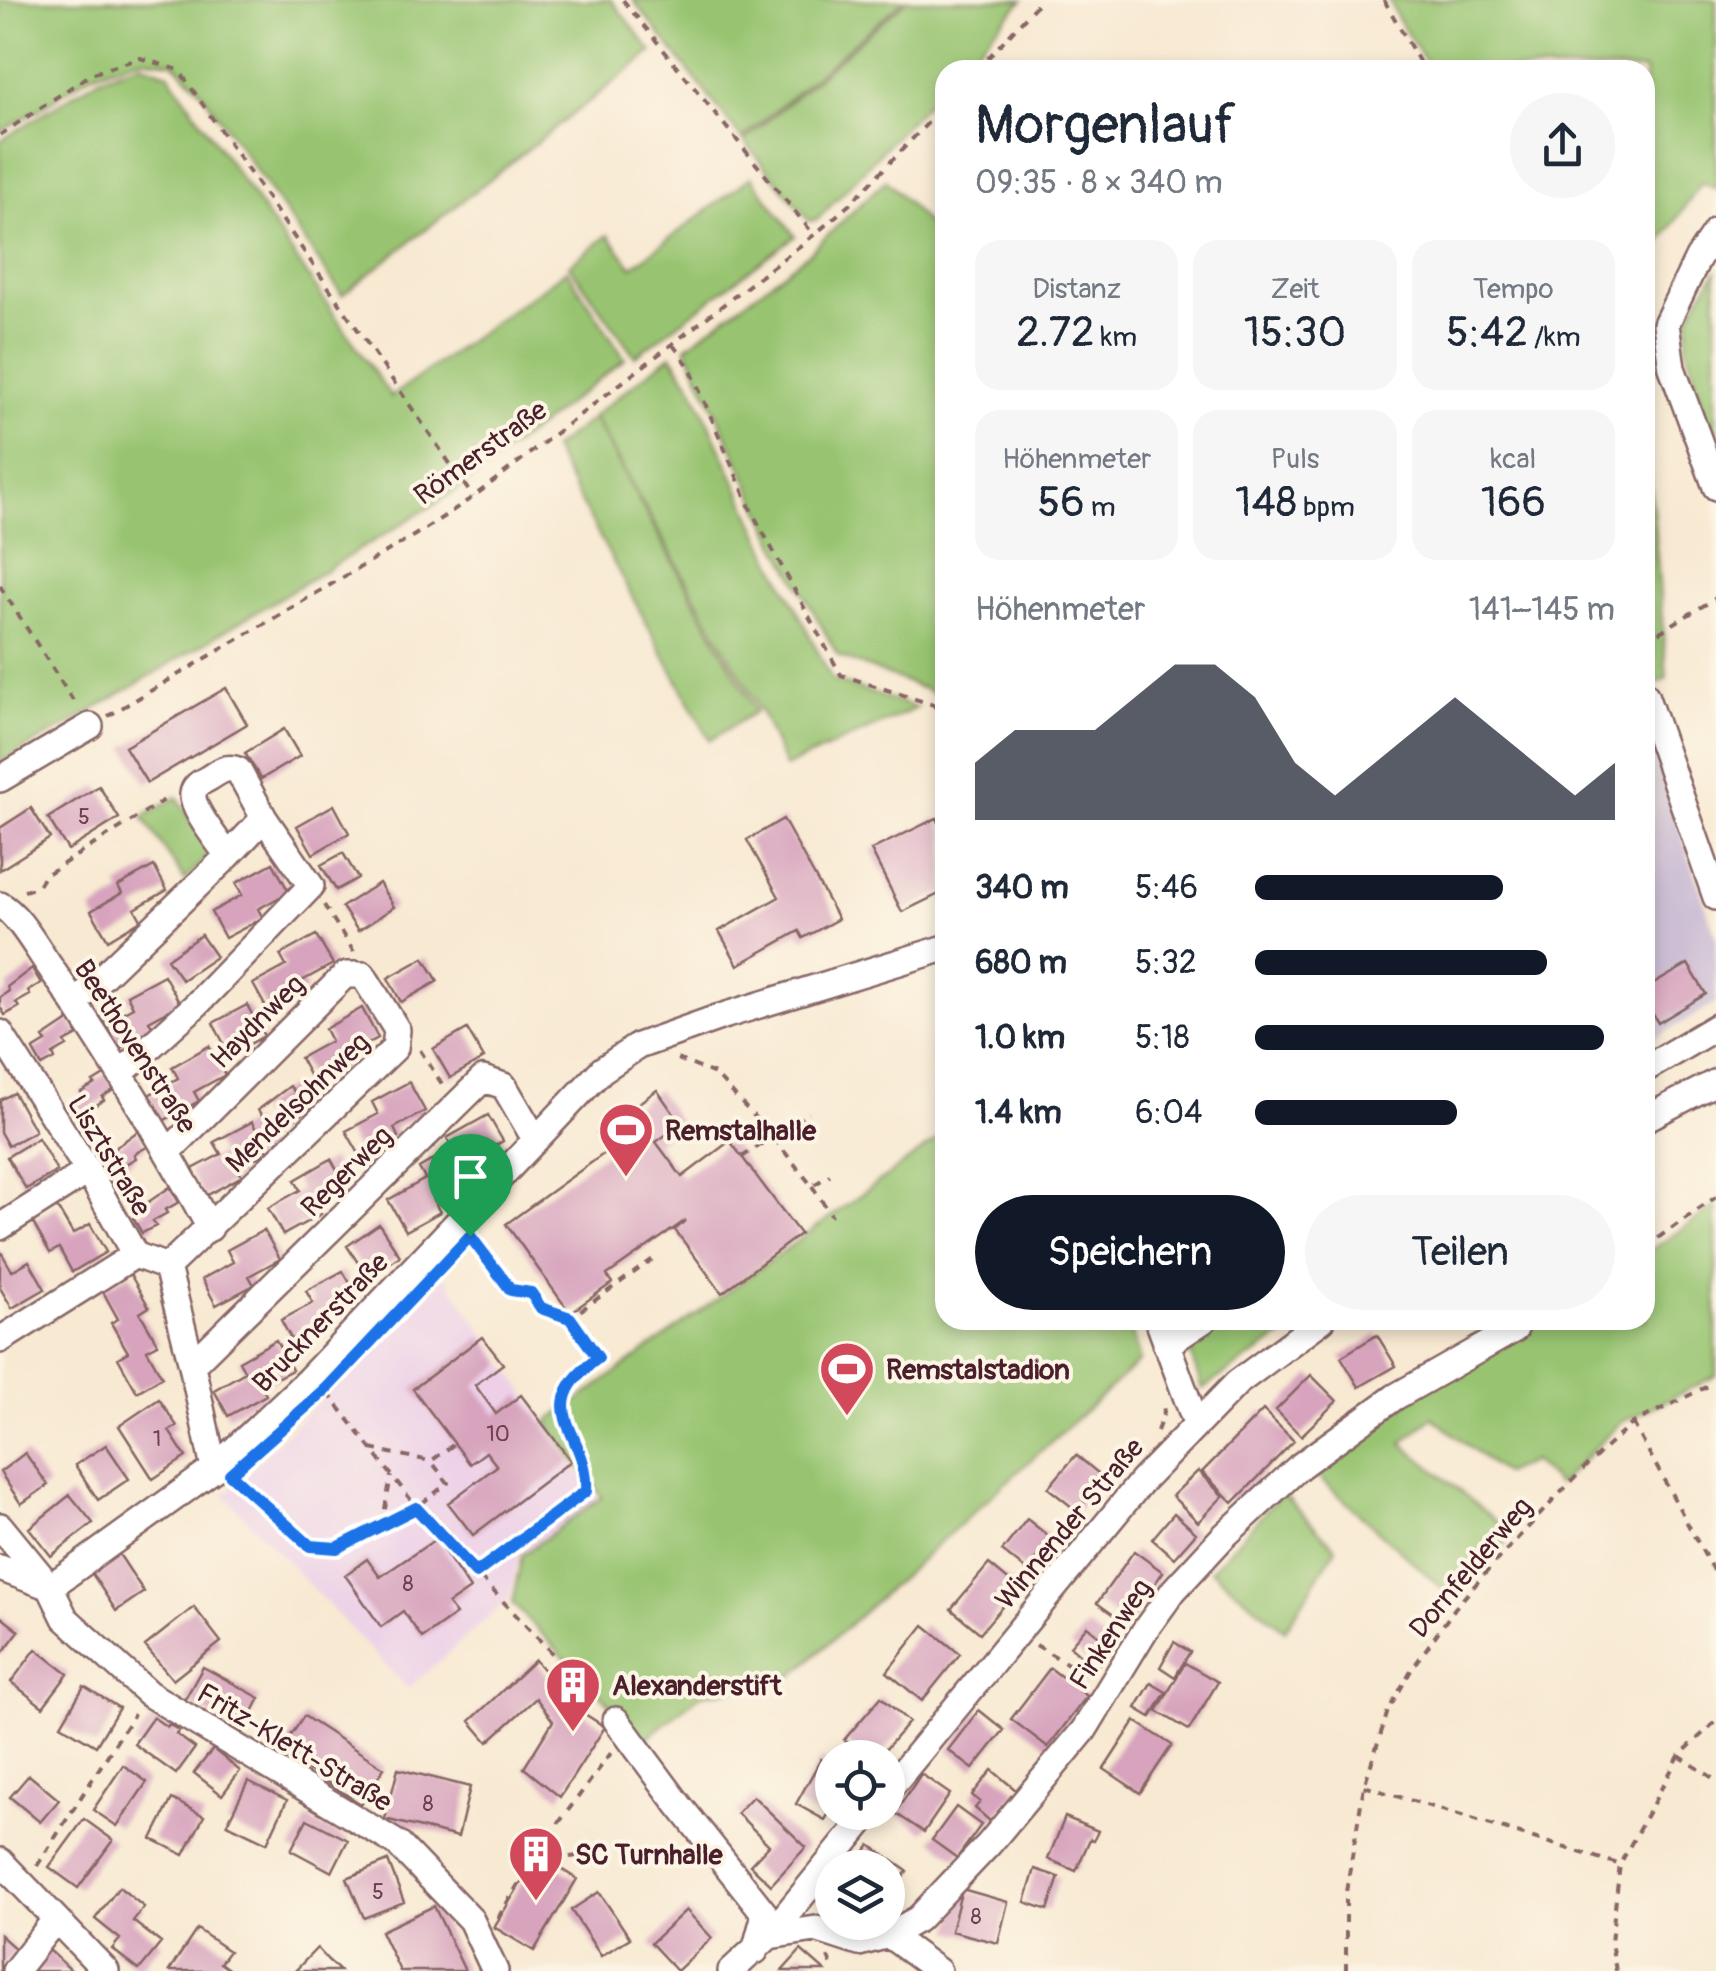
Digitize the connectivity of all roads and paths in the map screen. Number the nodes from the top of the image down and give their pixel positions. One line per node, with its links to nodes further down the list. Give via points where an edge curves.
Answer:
1 (623, 0): 9 (path)
2 (1041, 0): 4 (path)
3 (1384, 0): 5 (path)
4 (986, 60)
5 (1418, 60)
6 (935, 115): 9 (path, Römerstraße)
7 (0, 135): 12 (path, via 91,74 140,58 179,70)
8 (1716, 231): 11 (street, via 1666,324 1672,368)
9 (814, 235): 10 (path, Römerstraße)
10 (672, 345): 12 (path, Römerstraße); 16 (path, via 690,366 752,512 841,674)
11 (1716, 486)
12 (473, 497): 18 (path, Römerstraße)
13 (0, 586): 18 (path)
14 (1716, 598): 15 (path)
15 (1655, 635)
16 (935, 706)
17 (1655, 723): 25 (street)
18 (90, 726): 19 (street)
19 (0, 779)
20 (196, 786): 21 (street, via 224,769 238,770); 22 (street, via 196,808); 24 (path, via 44,876)
21 (264, 818): 22 (street); 23 (street)
22 (228, 856): 29 (street)
23 (311, 886): 28 (path, via 351,946); 35 (street, via 198,1004)
24 (37, 888)
25 (1716, 897)
26 (0, 904): 29 (street, Beethovenstraße)
27 (935, 951): 41 (street, Brucknerstraße, via 638,1046 602,1070)
28 (354, 975): 31 (street, Mendelsohnweg); 42 (street, Haydnweg)
29 (75, 1003): 35 (street, Beethovenstraße)
30 (1715, 1028): 34 (street)
31 (397, 1030): 37 (path, via 408,1032); 50 (street, Mendelsohnweg, via 395,1048)
32 (2, 1040): 44 (street, Lisztstraße)
33 (686, 1050): 40 (path, via 668,1056 714,1074)
34 (1655, 1064)
35 (120, 1073): 42 (street, Beethovenstraße)
36 (1716, 1082): 39 (street)
37 (456, 1105): 41 (street, Regerweg, via 482,1079 504,1086); 61 (street, Regerweg)
38 (809, 1113): 40 (path)
39 (1655, 1114)
40 (771, 1136): 43 (path); 46 (path)
41 (535, 1138): 71 (street, Brucknerstraße)
42 (168, 1152): 50 (street, Beethovenstraße)
43 (742, 1157)
44 (88, 1171): 49 (street); 53 (street, Lisztstraße)
45 (830, 1175): 46 (path)
46 (812, 1186): 48 (path)
47 (1716, 1197): 52 (path)
48 (832, 1216)
49 (0, 1227)
50 (210, 1228): 55 (street, Mendelsohnweg)
51 (470, 1236): 56 (path, via 511,1290 531,1293 541,1308)
52 (1655, 1240)
53 (134, 1255): 55 (street, Lisztstraße); 60 (street)
54 (656, 1256): 56 (path)
55 (167, 1267): 61 (street)
56 (570, 1318): 77 (path, via 598,1358 576,1375 564,1401 567,1429 587,1471 586,1491)
57 (1309, 1330): 65 (street, Winnender Straße)
58 (1512, 1330): 81 (street, Finkenweg, via 1395,1397 1300,1466 1174,1590)
59 (1162, 1332): 65 (street)
60 (0, 1340)
61 (192, 1365): 71 (street)
62 (1716, 1382): 66 (path, Dornfelderweg)
63 (326, 1389): 69 (path)
64 (1161, 1399): 67 (path, via 1164,1412)
65 (1196, 1422): 80 (street, Winnender Straße)
66 (1633, 1423): 78 (path); 88 (path, Dornfelderweg, via 1455,1608 1388,1711)
67 (1153, 1442)
68 (453, 1445): 70 (path)
69 (371, 1449): 70 (path); 72 (path)
70 (432, 1461): 73 (path, via 448,1483)
71 (222, 1472): 74 (path, via 310,1546 337,1548); 79 (street, Brucknerstraße)
72 (391, 1475): 73 (path); 74 (path)
73 (416, 1508): 74 (path); 77 (path)
74 (382, 1525)
75 (0, 1526): 79 (street, Fritz-Klett-Straße)
76 (0, 1568): 79 (street)
77 (476, 1573): 84 (path)
78 (1716, 1576)
79 (50, 1587): 98 (street, Fritz-Klett-Straße, via 65,1618 149,1694 398,1844 471,1920)
80 (1015, 1634): 81 (path); 86 (street, Winnender Straße)
81 (1109, 1688): 96 (street, Finkenweg, via 1084,1730 989,1844)
82 (1716, 1721): 85 (path)
83 (126, 1727): 94 (path)
84 (621, 1727): 90 (path); 100 (street, via 765,1914)
85 (1679, 1756): 87 (path); 93 (path)
86 (905, 1769)
87 (1716, 1780)
88 (1364, 1786): 93 (path); 106 (path, Dornfelderweg, via 1346,1892)
89 (855, 1830): 100 (street)
90 (540, 1848): 91 (path, via 563,1858); 98 (path)
91 (599, 1853)
92 (0, 1861): 95 (street)
93 (1620, 1864): 107 (path, via 1610,1942)
94 (29, 1878)
95 (55, 1920): 101 (street); 102 (street)
96 (905, 1926)
97 (815, 1928): 100 (street)
98 (481, 1940): 103 (street, Fritz-Klett-Straße)
99 (895, 1940): 105 (street)
100 (762, 1944): 104 (street)
101 (15, 1971)
102 (106, 1971)
103 (496, 1971)
104 (731, 1971)
105 (938, 1971)
106 (1346, 1971)
107 (1616, 1971)

